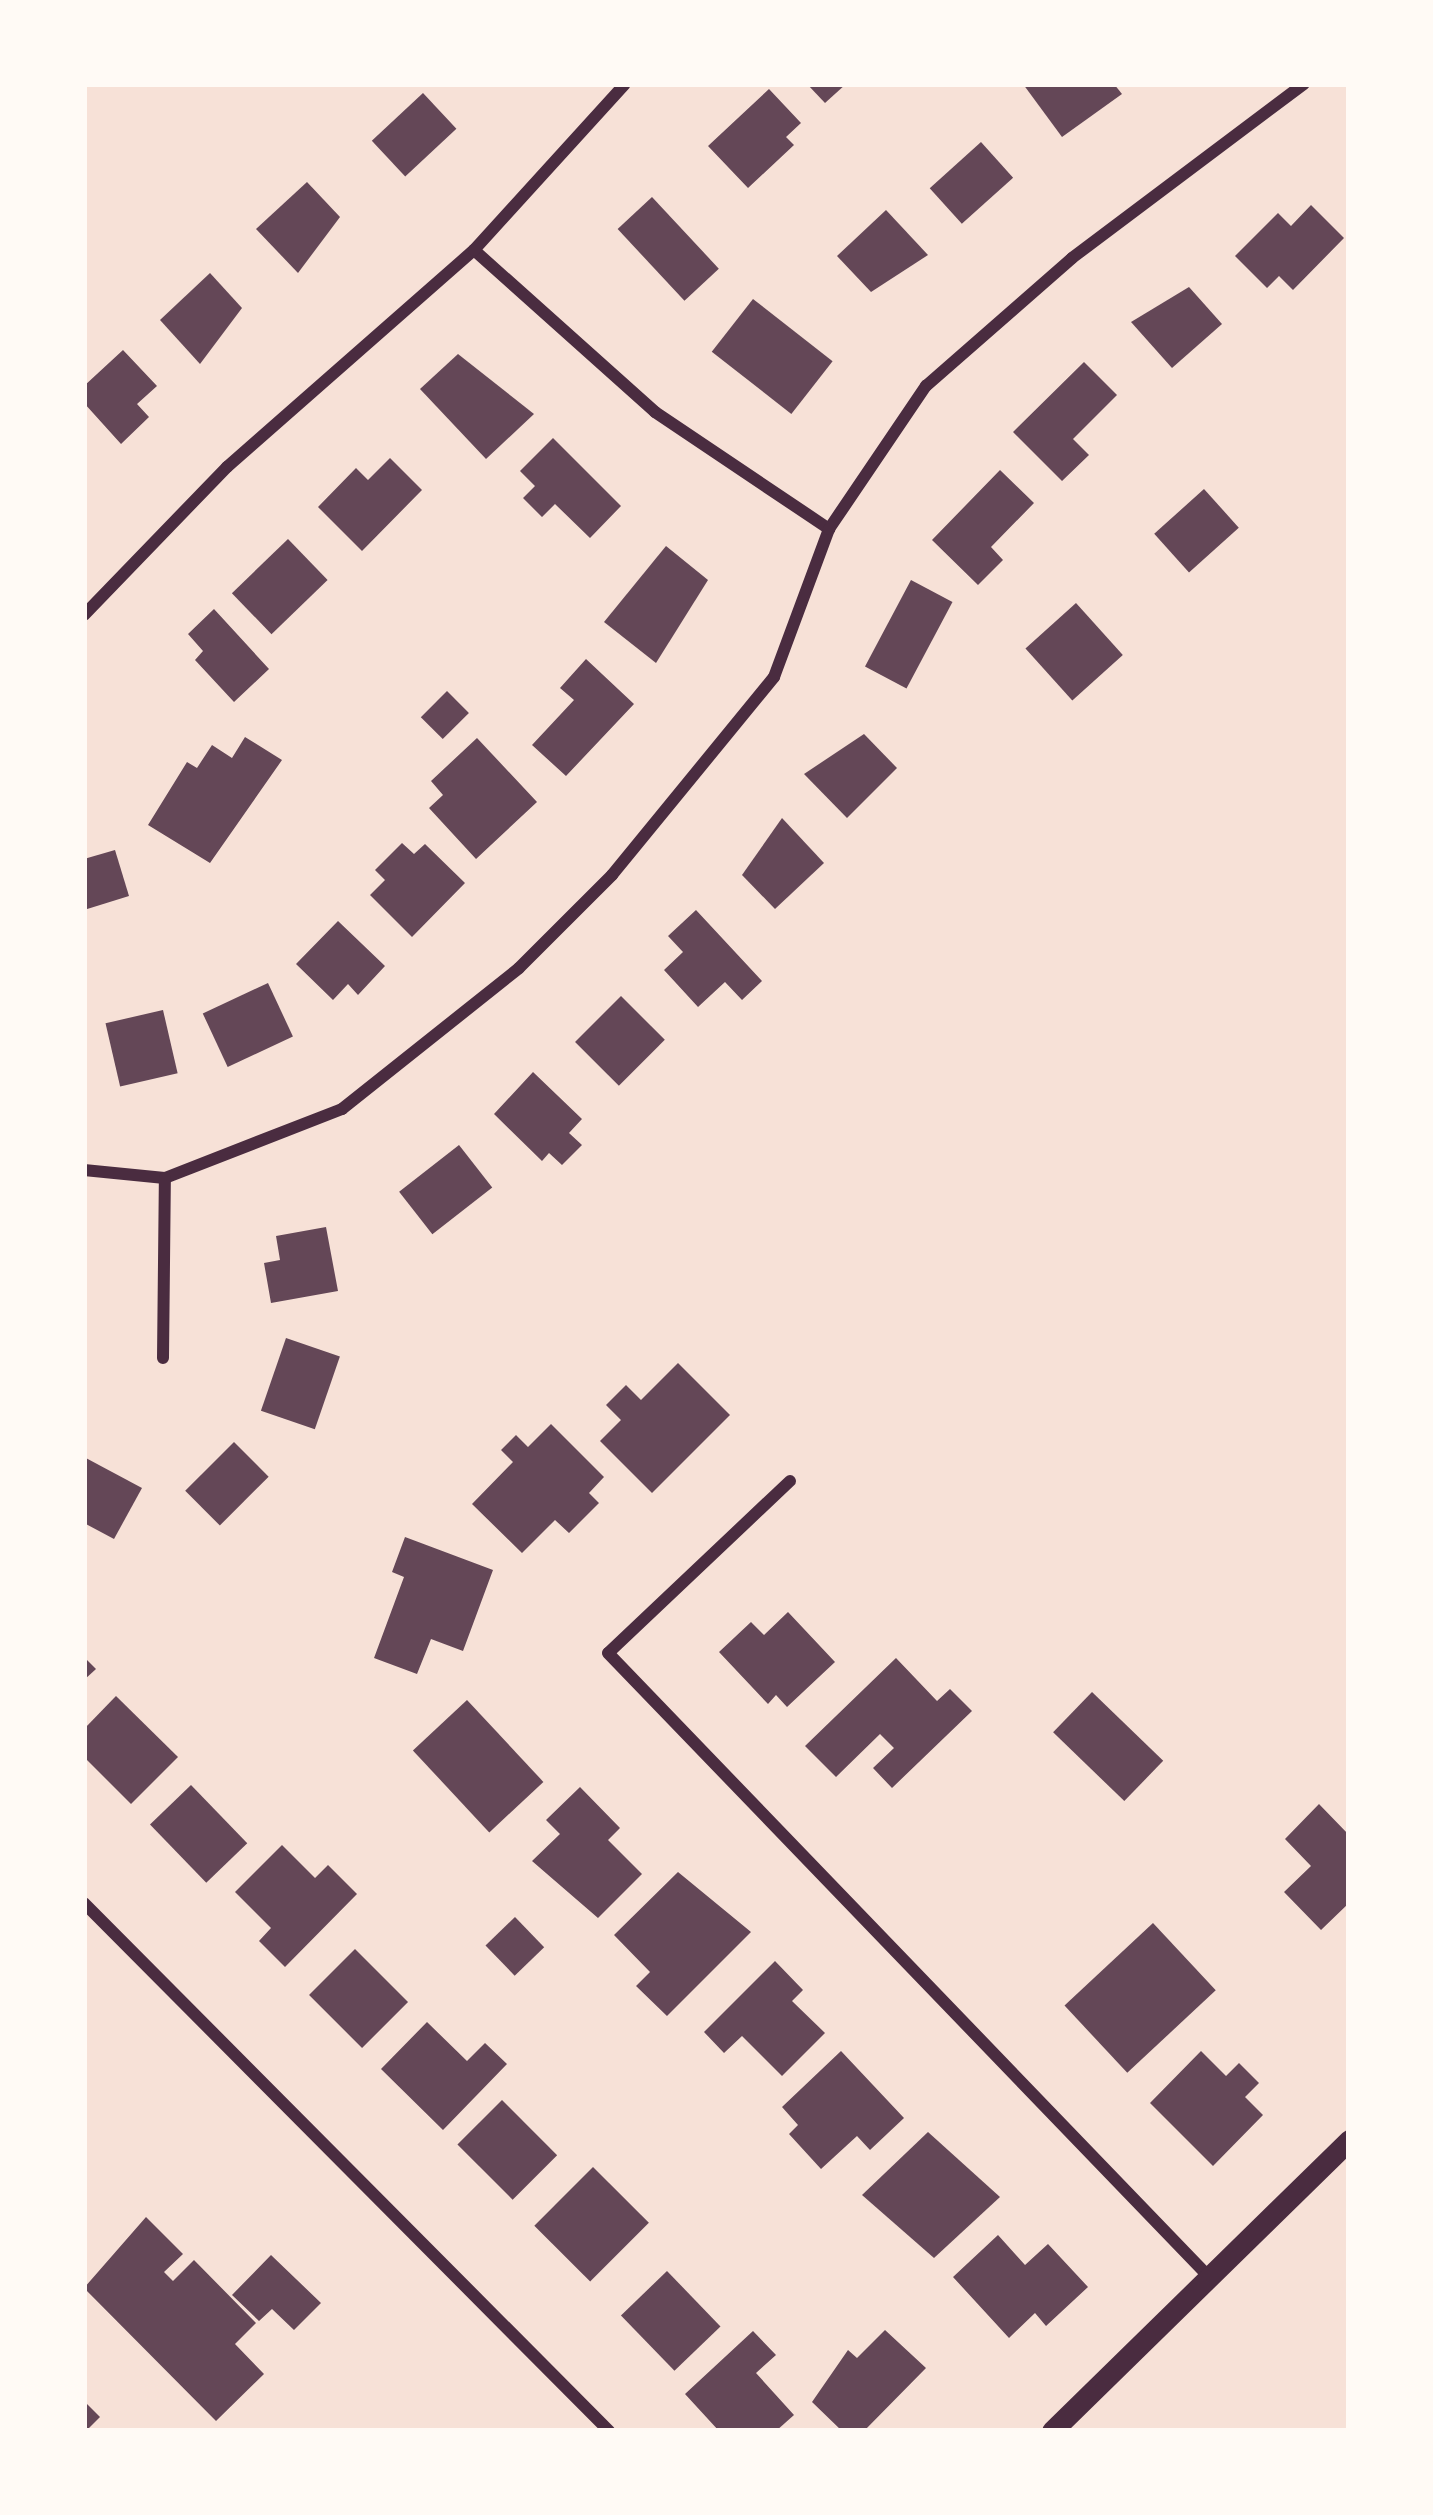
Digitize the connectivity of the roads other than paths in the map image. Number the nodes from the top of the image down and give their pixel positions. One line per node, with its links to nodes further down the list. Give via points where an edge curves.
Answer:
1 (625, 84): 3 (street)
2 (1304, 84): 4 (street, via 1072,258 926,386)
3 (474, 250): 4 (street, via 655,412); 5 (street, via 227,467)
4 (830, 529): 7 (street, via 774,677 612,875 519,968 342,1109)
5 (84, 614)
6 (84, 1170): 7 (street)
7 (165, 1178): 8 (street)
8 (163, 1358)
9 (790, 1480): 12 (street, via 608,1653)
10 (84, 1904): 13 (street)
11 (1349, 2140): 12 (street)
12 (1210, 2278): 14 (street)
13 (609, 2431)
14 (1052, 2431)

